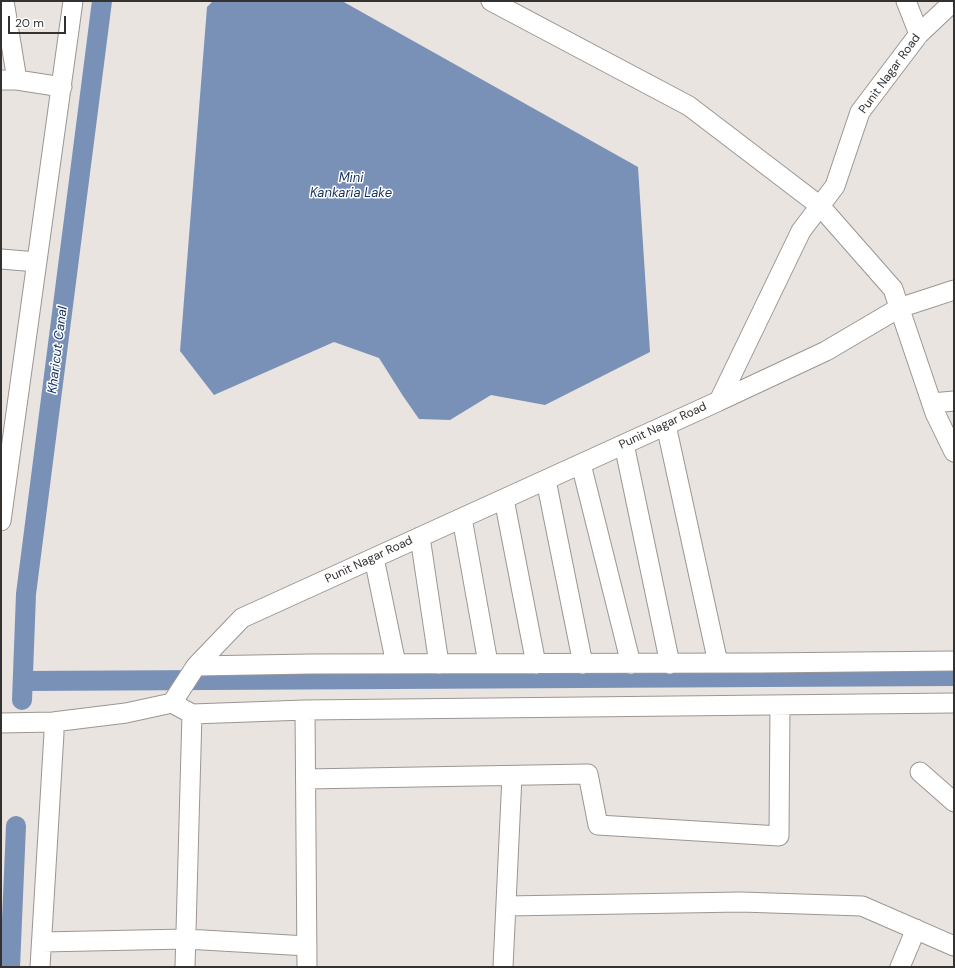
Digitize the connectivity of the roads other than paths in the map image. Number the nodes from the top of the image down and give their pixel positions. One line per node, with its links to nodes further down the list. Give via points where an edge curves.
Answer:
1 (4, 1): 7 (street)
2 (73, 1): 8 (street)
3 (491, 1): 9 (street, via 689,106)
4 (906, 1): 6 (street)
5 (954, 1): 6 (street, Punit Nagar Road)
6 (919, 34): 9 (street, Punit Nagar Road, via 860,112 835,186)
7 (9, 80): 8 (street)
8 (62, 87): 11 (street)
9 (820, 206): 13 (street, via 893,289); 14 (street, Punit Nagar Road, via 801,231)
10 (1, 259): 11 (street)
11 (37, 262): 24 (street)
12 (954, 290): 13 (street)
13 (899, 308): 14 (street, via 826,351); 16 (street)
14 (719, 401): 17 (street, Punit Nagar Road)
15 (954, 401): 16 (street)
16 (932, 403): 19 (street)
17 (666, 425): 18 (street, Punit Nagar Road); 35 (street)
18 (624, 444): 20 (street, Punit Nagar Road); 34 (street)
19 (954, 452)
20 (581, 464): 21 (street, Punit Nagar Road); 33 (street)
21 (546, 480): 22 (street, Punit Nagar Road); 32 (street)
22 (504, 499): 23 (street, Punit Nagar Road); 31 (street)
23 (462, 518): 25 (street, Punit Nagar Road); 30 (street)
24 (1, 522)
25 (420, 537): 26 (street, Punit Nagar Road); 29 (street)
26 (374, 558): 28 (street); 36 (street, Punit Nagar Road, via 242,618)
27 (954, 661): 35 (street)
28 (396, 664): 29 (street); 36 (street)
29 (439, 664): 30 (street)
30 (488, 664): 31 (street)
31 (536, 664): 32 (street)
32 (583, 664): 33 (street)
33 (632, 664): 34 (street)
34 (670, 664): 35 (street)
35 (718, 664)
36 (196, 667): 37 (street, Punit Nagar Road)
37 (172, 702): 41 (street); 42 (street, via 126,713)
38 (954, 703): 39 (street)
39 (780, 705): 40 (street); 45 (street, via 780,836 598,825 588,774)
40 (306, 710): 41 (street); 46 (street)
41 (192, 714): 50 (street)
42 (53, 722): 43 (street); 51 (street)
43 (1, 723)
44 (920, 772): 47 (street)
45 (512, 776): 46 (street); 48 (street)
46 (306, 779): 52 (street)
47 (954, 802)
48 (506, 906): 49 (street, via 741,902 862,906); 57 (street)
49 (916, 929): 53 (street); 58 (street)
50 (186, 939): 51 (street); 52 (street); 55 (street)
51 (42, 942): 54 (street)
52 (307, 946): 56 (street)
53 (954, 946)
54 (40, 967)
55 (185, 967)
56 (307, 967)
57 (504, 967)
58 (900, 967)

